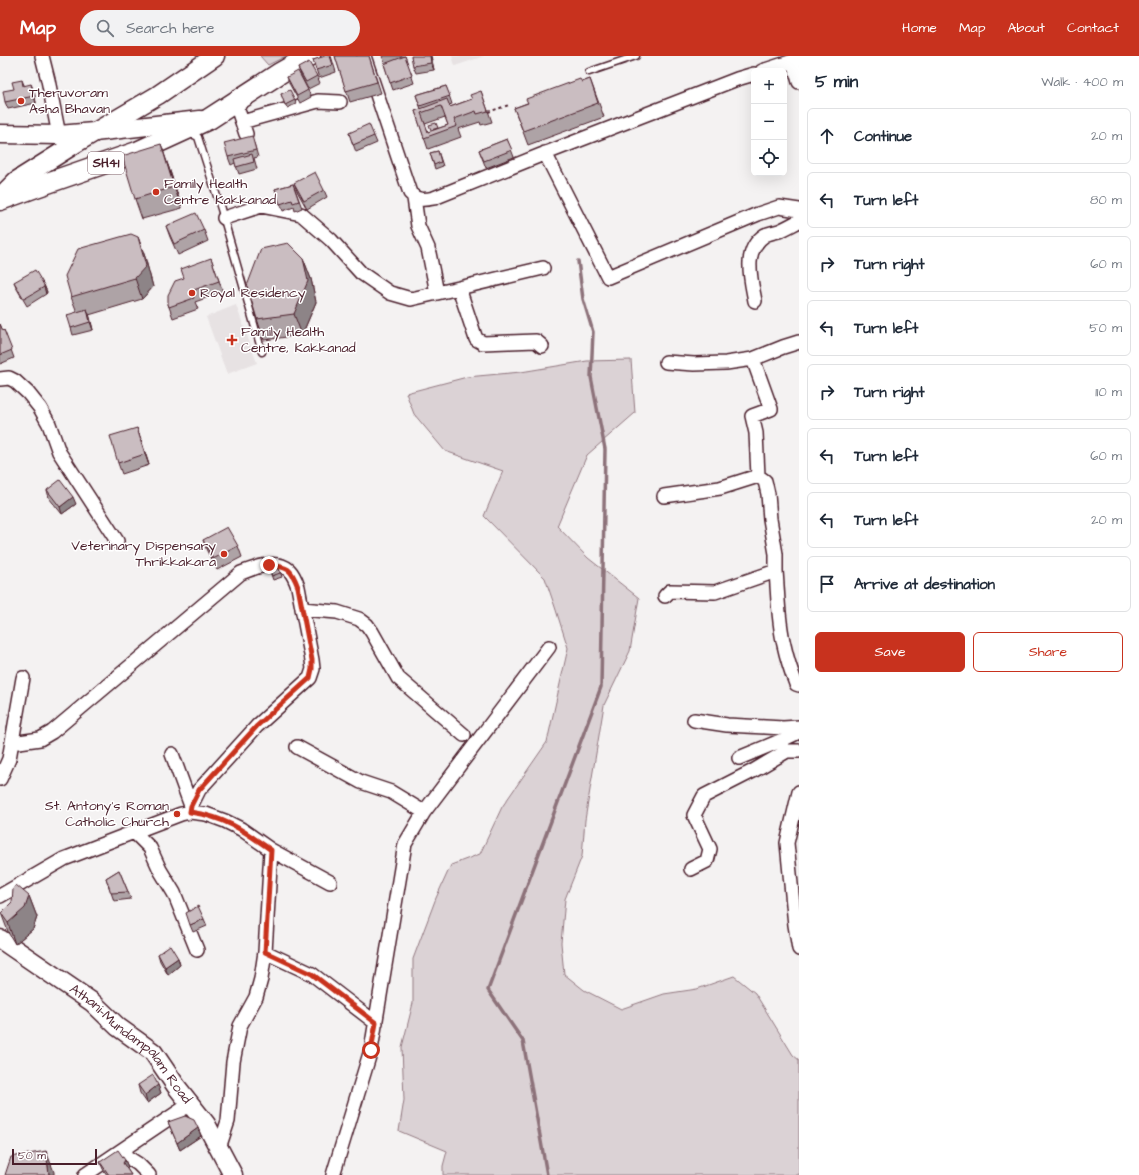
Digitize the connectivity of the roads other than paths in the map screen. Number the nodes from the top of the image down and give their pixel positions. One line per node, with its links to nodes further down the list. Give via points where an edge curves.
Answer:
1 (42, 56): 19 (street)
2 (215, 56): 16 (street, via 158,95)
3 (310, 56): 11 (main road, SH41)
4 (364, 56): 22 (street, via 405,182)
5 (636, 56): 8 (lane)
6 (796, 60): 7 (street); 10 (street)
7 (771, 68)
8 (589, 72)
9 (751, 75): 20 (street)
10 (799, 82)
11 (235, 102): 13 (main road, SH41); 14 (street)
12 (340, 102): 14 (street, via 318,101)
13 (209, 119): 15 (main road, SH41); 16 (street)
14 (242, 122): 18 (street)
15 (185, 130): 23 (main road, SH41, via 137,152); 25 (lane, via 198,137)
16 (94, 132): 19 (street); 21 (street, via 16,181)
17 (0, 134): 19 (street)
18 (246, 134)
19 (59, 135)
20 (545, 153): 22 (street, via 434,198); 24 (street, via 608,277 758,214 780,207)
21 (0, 197)
22 (414, 198): 29 (street, via 418,226 428,248)
23 (0, 200)
24 (799, 210)
25 (224, 218): 29 (street, via 261,206 301,214 332,240 362,273 390,293 411,299); 33 (lane)
26 (799, 221): 30 (street, via 766,234 755,243 750,255)
27 (543, 268): 28 (street)
28 (459, 288): 29 (street); 32 (street, via 476,339 482,344 536,341)
29 (437, 293)
30 (755, 301)
31 (799, 342): 34 (street)
32 (542, 346)
33 (262, 352)
34 (753, 359): 35 (street, via 726,363); 37 (street, via 771,410 752,416 756,433)
35 (666, 362)
36 (0, 379): 39 (street, via 9,378 15,381 40,408 59,452)
37 (758, 476): 38 (street, via 720,488); 40 (street, via 765,481 768,494)
38 (664, 496)
39 (117, 540)
40 (776, 571): 41 (street, via 715,592 670,591); 45 (street, via 783,644 796,684)
41 (665, 596)
42 (302, 609): 49 (street, via 337,612 367,625 398,678); 50 (street, via 294,577 282,566 269,565 241,573 52,732 40,739); 57 (street, via 312,660 310,678 257,726 221,765 199,790)
43 (549, 647): 58 (street)
44 (23, 678): 50 (street)
45 (799, 685)
46 (694, 720): 47 (street, via 727,725)
47 (799, 727)
48 (799, 732): 54 (street)
49 (464, 735)
50 (12, 743): 55 (street, via 9,759)
51 (297, 747): 58 (street, via 361,782 391,792)
52 (799, 750): 62 (street, via 787,751 704,796 694,815 710,849 708,862)
53 (172, 754): 57 (street)
54 (739, 758)
55 (0, 779)
56 (799, 792): 59 (street)
57 (190, 809): 60 (street); 61 (street, via 241,829)
58 (424, 812): 69 (street, via 405,844)
59 (796, 819): 66 (street, via 787,843)
60 (134, 832): 64 (street, via 64,859); 67 (street, via 150,848 174,893)
61 (271, 850): 63 (street); 68 (street)
62 (691, 869)
63 (330, 882)
64 (0, 896)
65 (0, 939): 70 (street, Athani-Mundampalam Road, via 92,1002 118,1027 153,1052)
66 (799, 949)
67 (197, 950)
68 (265, 952): 69 (street, via 312,974); 71 (street, via 256,997 240,1026 233,1062 228,1121)
69 (376, 1023): 76 (street, via 371,1050)
70 (190, 1104): 71 (street, Athani-Mundampalam Road, via 206,1124); 72 (street)
71 (219, 1148): 75 (street, Athani-Mundampalam Road)
72 (120, 1152): 73 (street); 74 (street)
73 (85, 1175)
74 (149, 1175)
75 (233, 1175)
76 (333, 1175)

